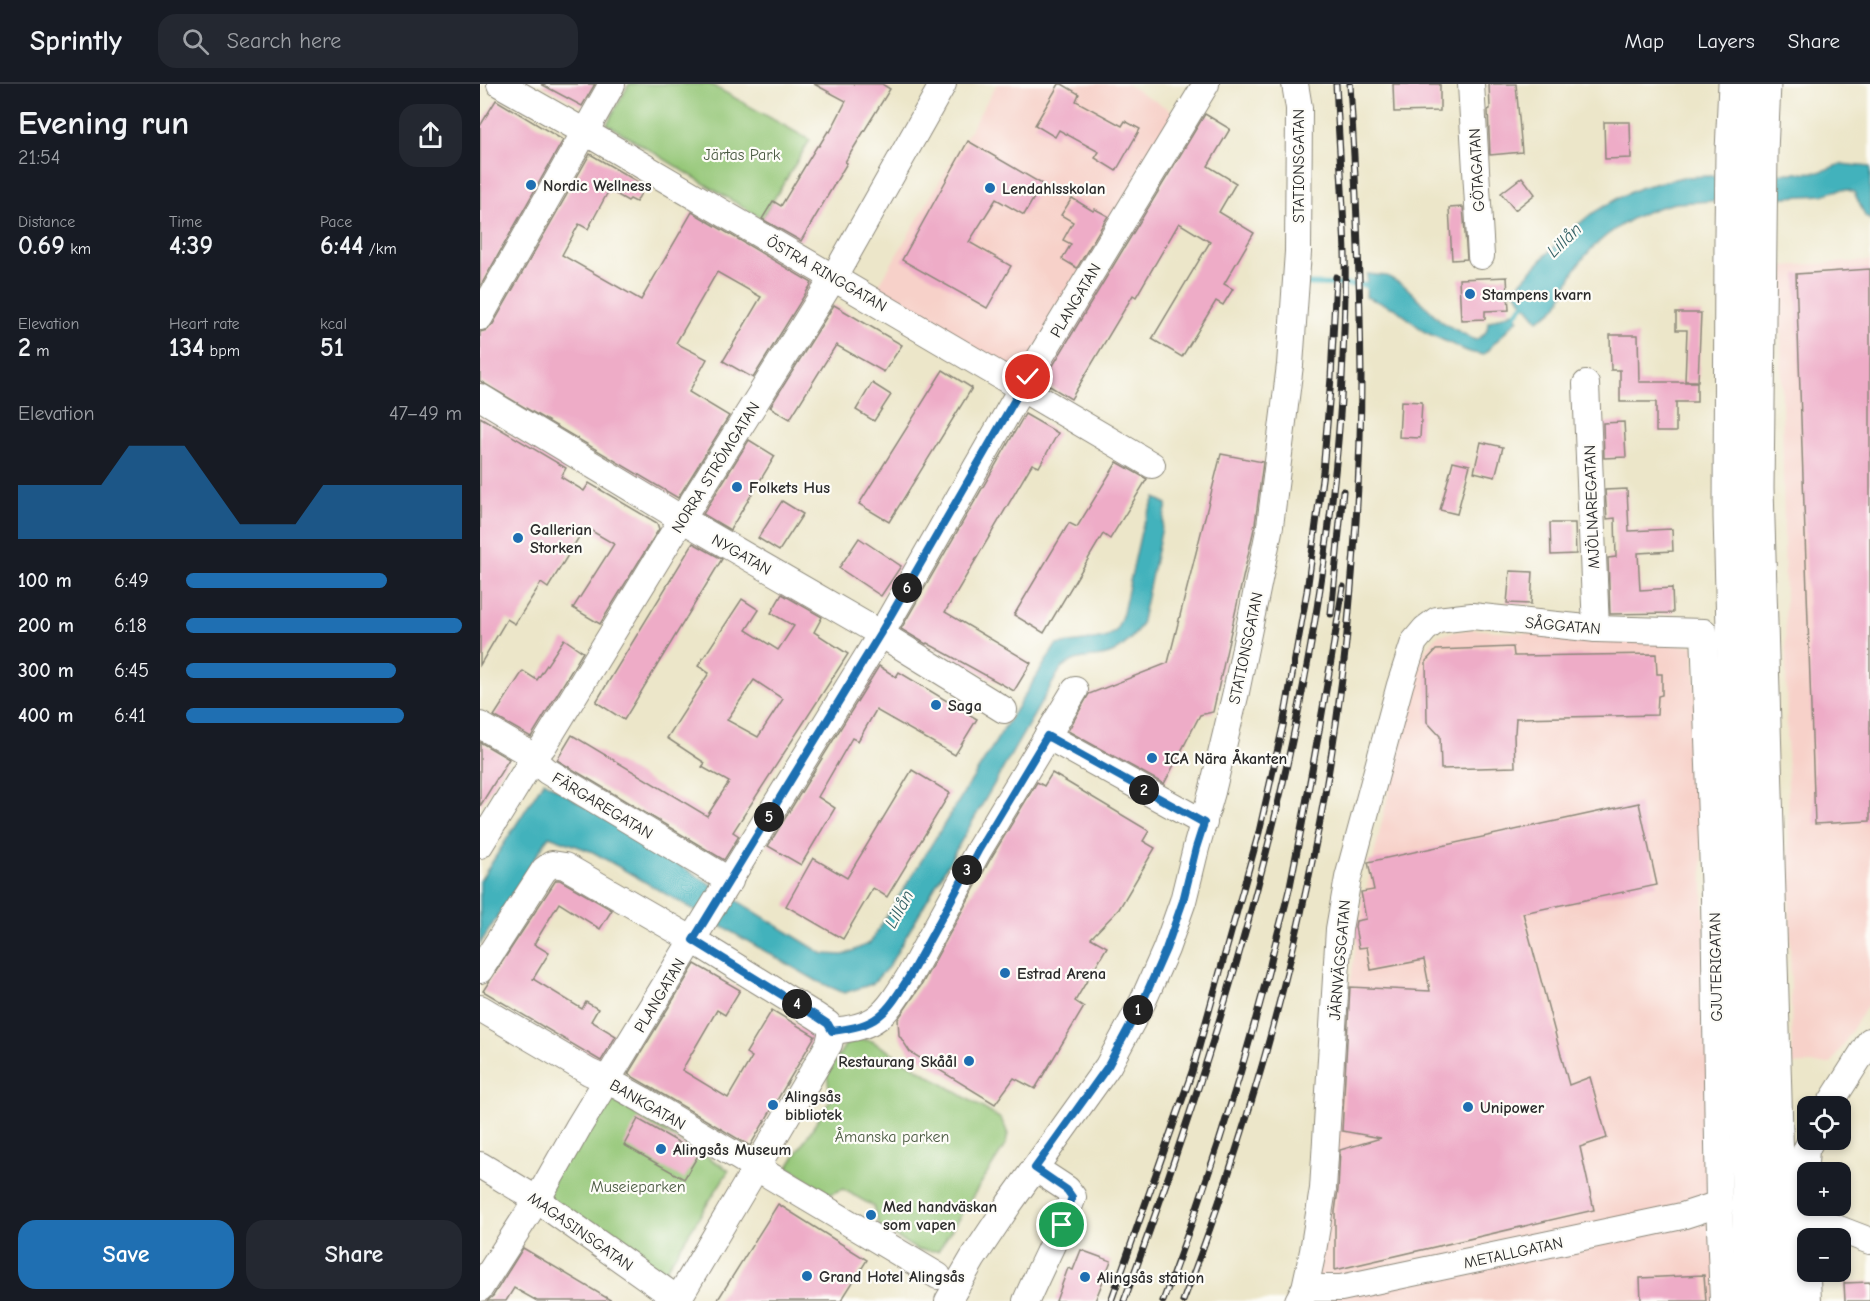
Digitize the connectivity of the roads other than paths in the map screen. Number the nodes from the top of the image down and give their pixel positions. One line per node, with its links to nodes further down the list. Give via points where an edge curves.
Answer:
1 (500, 84): 9 (street, ÖSTRA RINGGATAN)
2 (612, 84): 9 (street)
3 (1206, 84): 16 (street, PLANGATAN)
4 (1295, 84): 29 (street, STATIONSGATAN, via 1299,108 1298,252 1283,423 1270,526)
5 (1471, 84): 12 (street, GÖTAGATAN)
6 (1735, 84): 10 (highway)
7 (1764, 84): 10 (highway)
8 (935, 87): 13 (street, NORRA STRÖMGATAN)
9 (584, 132): 13 (street, ÖSTRA RINGGATAN); 14 (street)
10 (1746, 152): 11 (highway)
11 (1745, 234): 53 (highway, via 1730,516); 54 (highway, via 1757,488)
12 (1481, 256)
13 (834, 278): 16 (street, ÖSTRA RINGGATAN); 19 (street, NORRA STRÖMGATAN)
14 (480, 317)
15 (1586, 384): 21 (street, MJÖLNAREGATAN)
16 (1023, 388): 18 (street, ÖSTRA RINGGATAN); 23 (street, PLANGATAN)
17 (480, 397): 19 (street, NYGATAN)
18 (1152, 465)
19 (682, 519): 23 (street, NYGATAN); 28 (street, NORRA STRÖMGATAN)
20 (1425, 629): 21 (street, SÅGGATAN, via 1437,620 1472,616); 48 (street, JÄRNVÄGSGATAN, via 1414,642 1400,685 1348,878 1339,928 1323,1189)
21 (1596, 629): 22 (street, SÅGGATAN)
22 (1704, 632): 43 (street, GJUTERIGATAN, via 1714,897)
23 (880, 634): 25 (street, NYGATAN); 31 (street, PLANGATAN)
24 (1075, 690): 27 (street)
25 (1004, 710)
26 (480, 725): 28 (street, FÄRGAREGATAN)
27 (1047, 736): 29 (street); 35 (street, via 897,997 878,1019 856,1028)
28 (533, 759): 30 (street, NORRA STRÖMGATAN); 31 (street, FÄRGAREGATAN)
29 (1204, 823): 41 (street, STATIONSGATAN, via 1183,901 1143,1001 1108,1066)
30 (480, 845)
31 (727, 885): 32 (street, PLANGATAN)
32 (699, 930): 33 (street, via 565,866 552,864 544,870); 35 (street, via 828,1024); 37 (street, PLANGATAN)
33 (480, 970)
34 (480, 1008): 37 (street, BANKGATAN)
35 (832, 1031): 40 (street, via 829,1044)
36 (1870, 1041): 38 (street)
37 (608, 1080): 40 (street, BANKGATAN); 42 (street, PLANGATAN)
38 (1835, 1096)
39 (480, 1166): 42 (street, MAGASINSGATAN)
40 (756, 1167): 46 (street, BANKGATAN); 49 (street)
41 (1035, 1168): 50 (street, STATIONSGATAN); 51 (street, via 1072,1197)
42 (536, 1199): 47 (street, PLANGATAN); 49 (street, MAGASINSGATAN)
43 (1719, 1204): 48 (street, METALLGATAN, via 1682,1216); 52 (street, GJUTERIGATAN)
44 (1805, 1216): 45 (street); 55 (street)
45 (1870, 1242)
46 (938, 1276)
47 (480, 1288)
48 (1301, 1295)
49 (678, 1300)
50 (948, 1301)
51 (1026, 1301)
52 (1723, 1301)
53 (1751, 1301)
54 (1781, 1301)
55 (1808, 1301)

